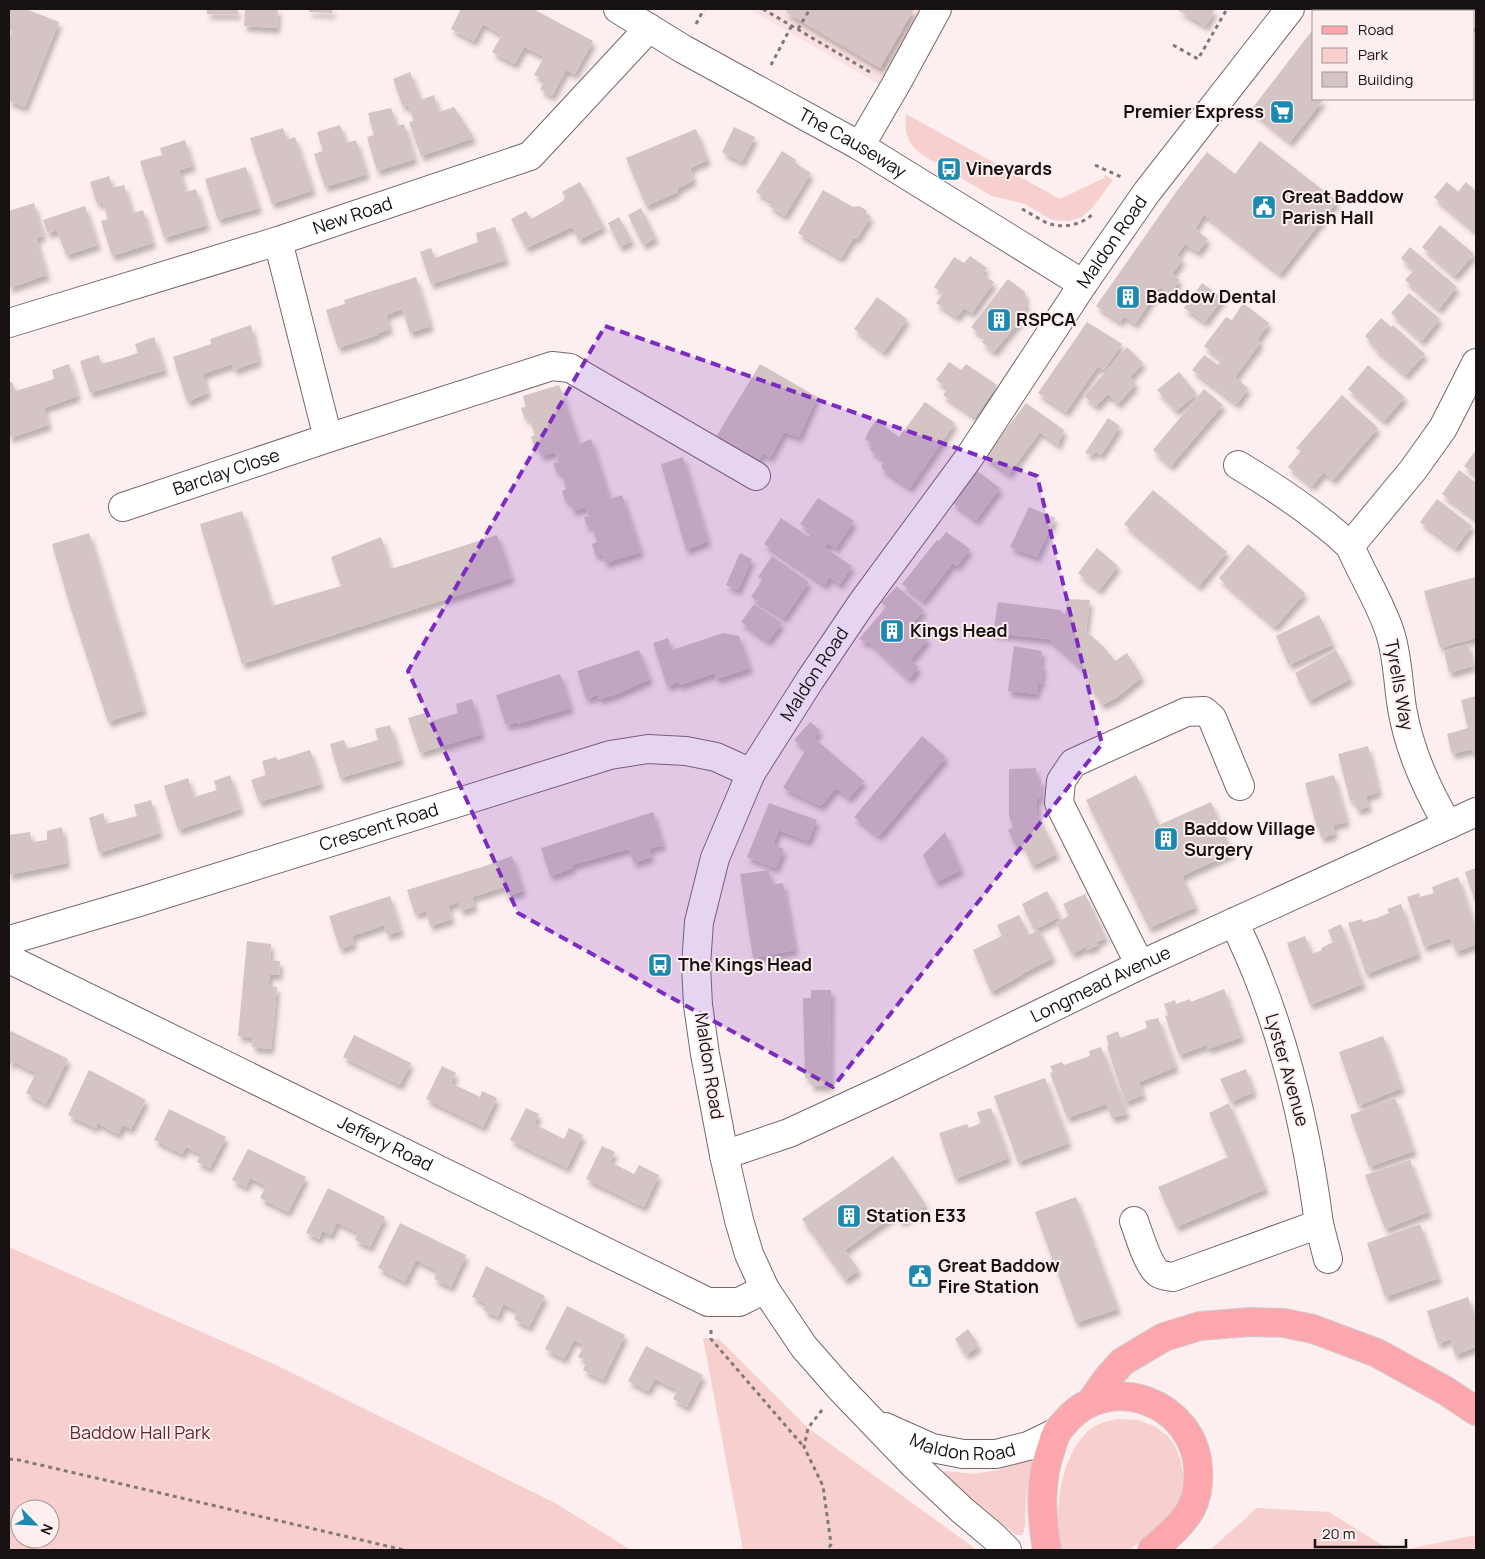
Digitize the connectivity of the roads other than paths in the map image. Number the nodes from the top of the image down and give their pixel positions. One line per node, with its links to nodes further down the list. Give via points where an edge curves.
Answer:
1 (618, 9): 4 (street, The Causeway)
2 (937, 9): 5 (street)
3 (1290, 9): 7 (street, Maldon Road, via 1147,192)
4 (649, 28): 5 (street, The Causeway); 6 (street, New Road, via 530,156)
5 (860, 146): 7 (street, The Causeway)
6 (278, 241): 8 (street, New Road); 10 (street)
7 (1083, 284): 15 (street, Maldon Road, via 968,458 815,672)
8 (9, 323)
9 (1476, 363): 14 (street, via 1443,428)
10 (328, 438): 12 (street, Barclay Close, via 552,366 570,368); 13 (street, Barclay Close)
11 (1238, 465): 14 (street, Tyrells Way, via 1326,524)
12 (756, 476)
13 (123, 507)
14 (1350, 546): 18 (street, Tyrells Way, via 1391,637 1411,746)
15 (751, 773): 20 (street, Crescent Road, via 716,757 686,751 648,749 610,755 10,940); 23 (street, Maldon Road, via 715,858 699,922 698,1005)
16 (1240, 786): 22 (street, via 1212,718 1204,711 1186,712 1073,763 1060,781 1059,803)
17 (1476, 812): 18 (street, Longmead Avenue)
18 (1448, 825): 19 (street, Longmead Avenue)
19 (1234, 922): 22 (street, Longmead Avenue); 25 (street, Lyster Avenue, via 1257,974 1285,1057 1313,1174)
20 (9, 943)
21 (9, 959): 27 (street, Jeffery Road, via 708,1302 738,1302)
22 (1140, 965): 23 (street, Longmead Avenue, via 778,1138)
23 (724, 1155): 27 (street, Maldon Road, via 749,1254)
24 (1134, 1221): 25 (street, via 1156,1272 1173,1277)
25 (1319, 1224): 26 (street, Lyster Avenue)
26 (1328, 1259)
27 (765, 1289): 30 (street, Maldon Road, via 804,1347)
28 (1090, 1403): 29 (main road, via 1122,1362 1164,1337 1200,1326 1250,1322 1284,1323 1314,1329 1377,1353); 31 (main road, Maldon Road, via 1074,1413); 34 (main road, Maldon Road, via 1110,1397 1137,1397 1165,1409 1185,1428 1197,1454 1199,1483 1191,1509)
29 (1476, 1411)
30 (870, 1420): 31 (street, Maldon Road, via 932,1448 963,1454 996,1454 1028,1446); 32 (street, Maldon Road)
31 (1057, 1432): 33 (main road, Maldon Road, via 1043,1476 1041,1507)
32 (1007, 1550)
33 (1047, 1550)
34 (1152, 1550)

